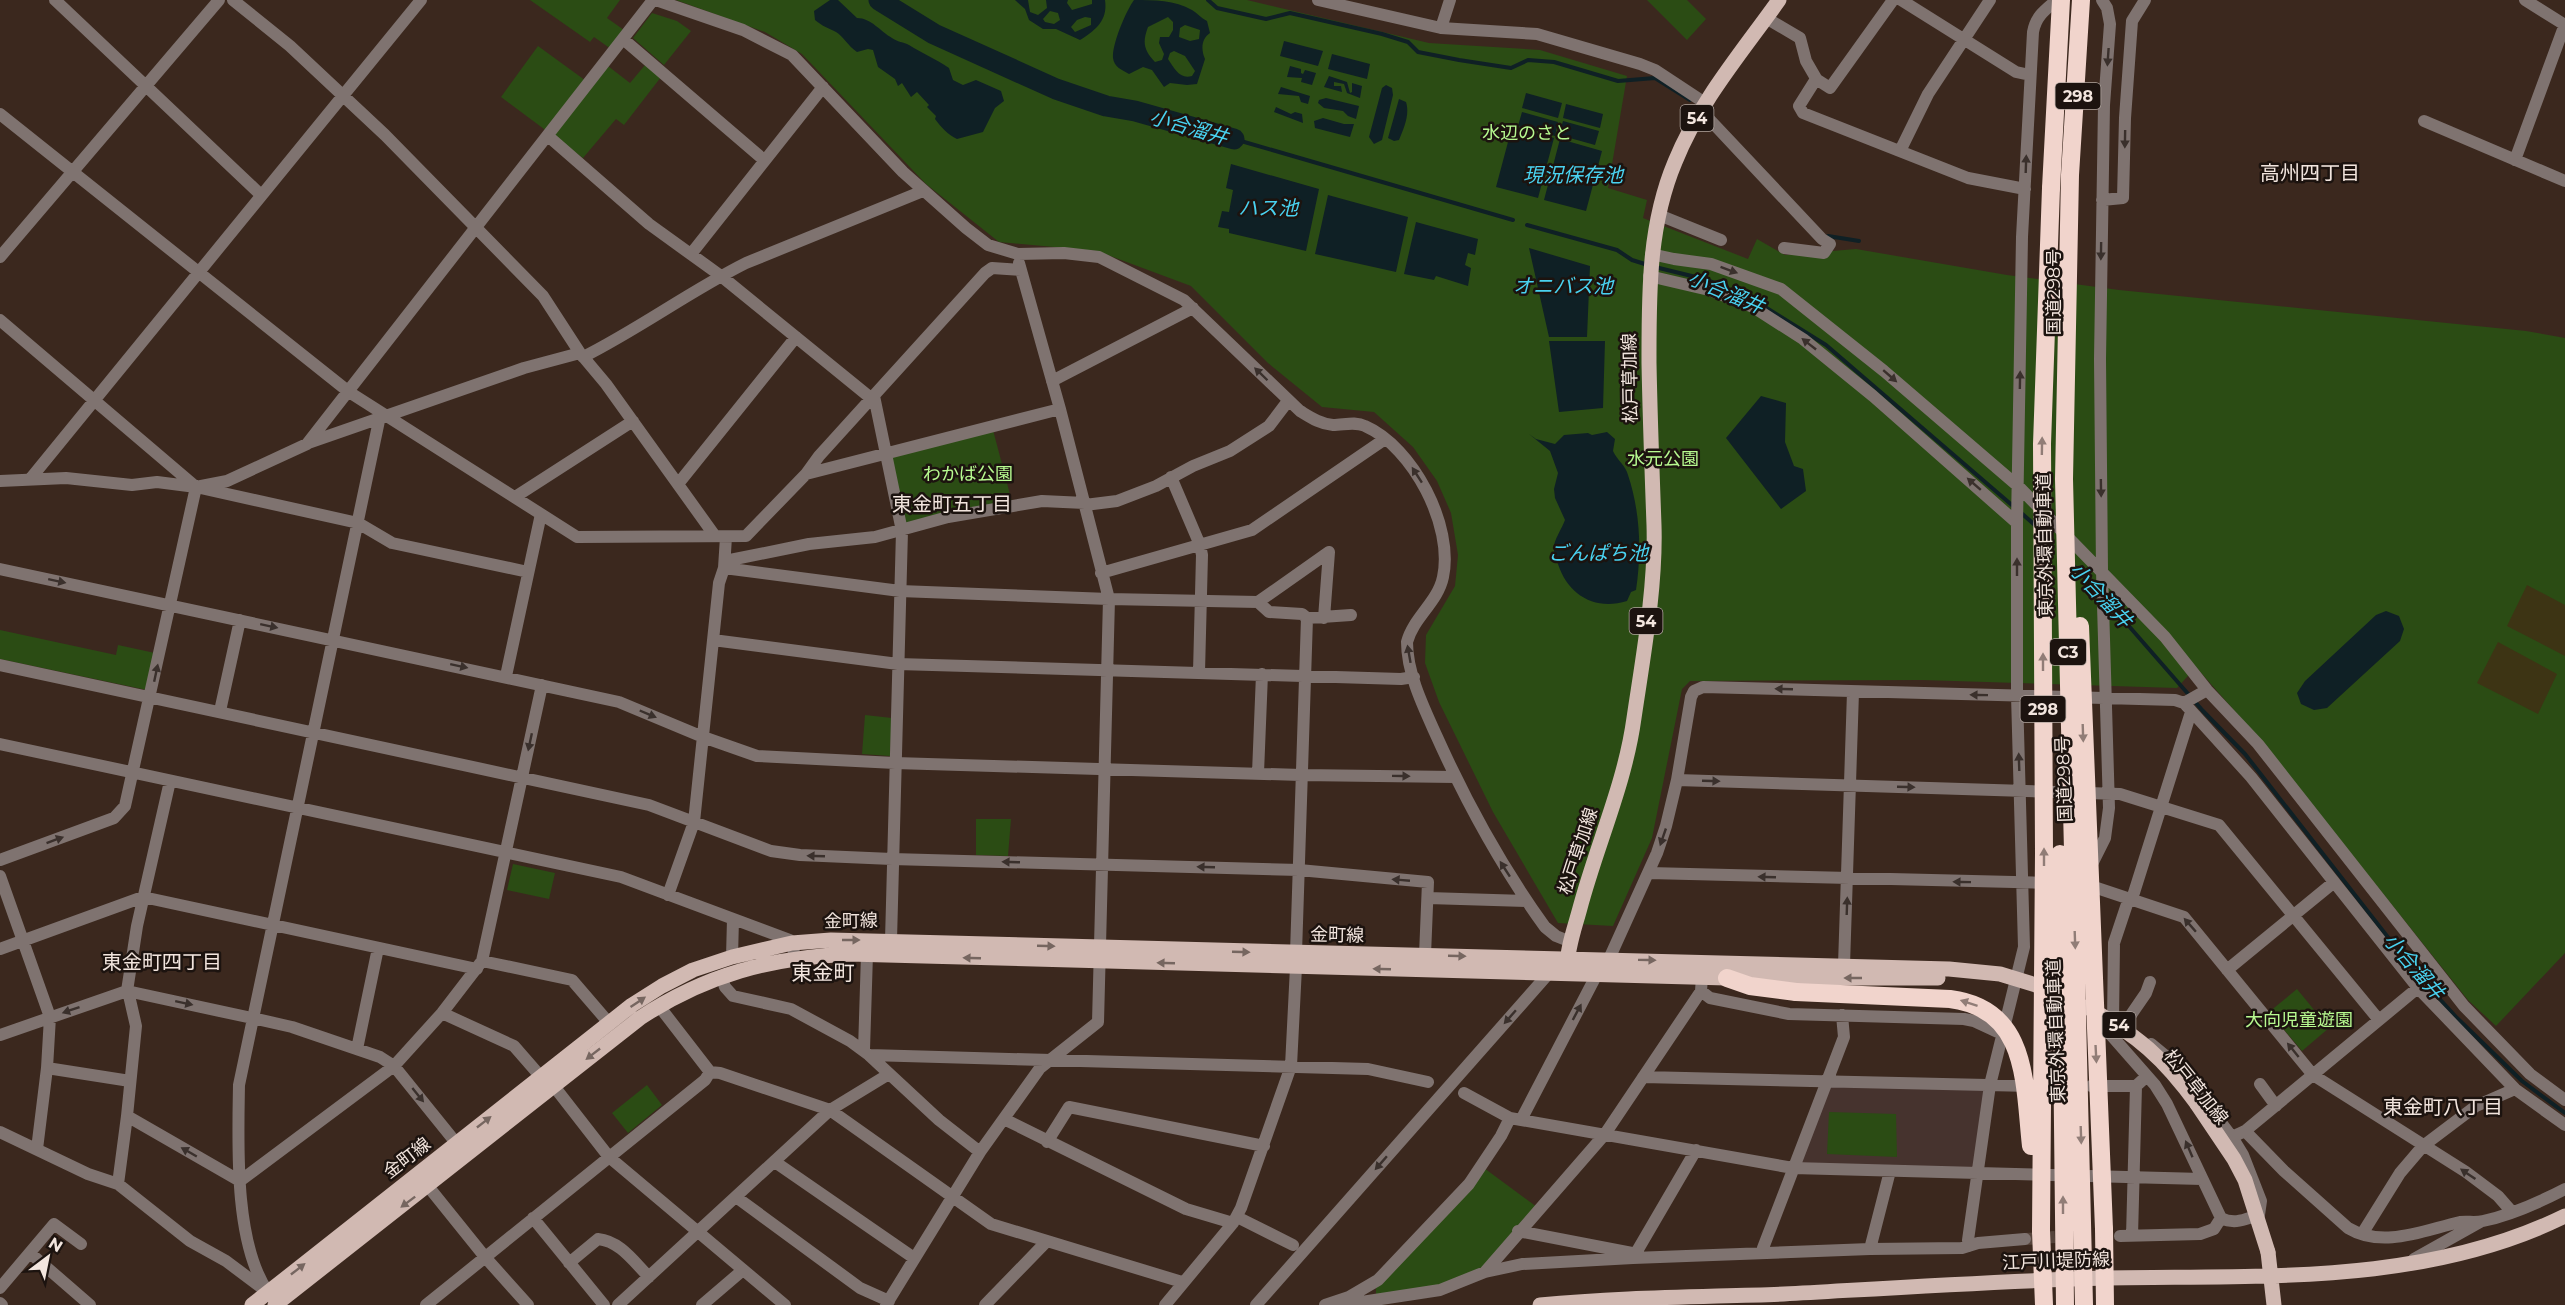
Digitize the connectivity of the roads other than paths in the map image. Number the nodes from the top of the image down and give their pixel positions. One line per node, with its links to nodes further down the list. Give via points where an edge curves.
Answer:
1 (55, 0): 28 (street)
2 (219, 0): 28 (street)
3 (233, 0): 30 (street)
4 (421, 0): 30 (street)
5 (655, 0): 24 (street); 29 (street, via 759,36 792,55)
6 (1318, 0): 20 (street)
7 (1378, 0): 20 (street)
8 (1450, 0): 23 (street)
9 (1779, 0): 21 (main road, 松戸草加線 / 54)
10 (1893, 0): 27 (street, via 1830,88)
11 (1901, 0): 25 (street)
12 (1989, 0): 25 (street)
13 (2059, 0): 26 (street, via 2042,12 2035,24); 244 (highway, 国道298号 / 298, one-way to 13, bridge, via 2044,853 2042,444)
14 (2070, 0): 293 (highway, 東京外環自動車道 / C3, one-way to 14, bridge, via 2056,467 2062,161)
15 (2081, 0): 294 (highway, 東京外環自動車道 / C3, one-way to 294, bridge, via 2070,174 2064,479)
16 (2086, 0): 253 (highway, 国道298号 / 298, one-way to 253, bridge, via 2078,98 2075,495 2087,844)
17 (2102, 0): 43 (street, one-way to 43, via 2110,24)
18 (2145, 0): 43 (street, one-way to 43, via 2133,21 2123,198)
19 (2525, 0): 22 (street)
20 (1373, 13): 23 (street)
21 (1766, 18): 27 (street, via 1800,38 1806,61); 31 (main road, 松戸草加線 / 54)
22 (2565, 25): 37 (street)
23 (1441, 28): 31 (street, via 1527,33 1579,46 1654,70)
24 (623, 39): 34 (street); 36 (street)
25 (1963, 41): 26 (street, via 2016,72); 35 (street, via 1928,94)
26 (2030, 75): 40 (street, one-way to 26)
27 (1817, 80): 35 (street, via 1799,106 1803,113)
28 (146, 86): 38 (street); 42 (street)
29 (823, 87): 36 (street); 41 (street)
30 (343, 95): 42 (street); 45 (street)
31 (1702, 108): 44 (main road, 松戸草加線 / 54, via 1674,164); 47 (street, via 1822,239 1830,243 1824,253)
32 (0, 114): 38 (street)
33 (2424, 121): 37 (street)
34 (548, 136): 45 (street); 48 (street, via 649,224)
35 (1900, 152): 40 (street, via 1968,178)
36 (764, 160): 48 (street)
37 (2515, 160): 39 (street)
38 (73, 172): 50 (street); 53 (street)
39 (2565, 181)
40 (2025, 189): 76 (street, one-way to 40)
41 (923, 191): 49 (street, via 978,238); 54 (street)
42 (261, 195): 53 (street)
43 (2102, 200): 87 (street, one-way to 87)
44 (1659, 215): 46 (street); 51 (main road, 松戸草加線 / 54)
45 (475, 229): 58 (street, via 543,296); 60 (street)
46 (1721, 240)
47 (1784, 248)
48 (692, 254): 54 (street)
49 (1018, 254): 52 (street); 55 (street, via 1099,257 1169,291)
50 (0, 257)
51 (1650, 265): 76 (street, one-way to 76, via 1674,259 1711,264 1780,289); 80 (street, one-way to 51, via 1803,339 1753,308); 156 (main road, 松戸草加線 / 54, via 1653,567 1627,758)
52 (1021, 270): 59 (street); 61 (street, via 992,268 985,273)
53 (199, 273): 60 (street); 62 (street)
54 (721, 276): 57 (street); 58 (street, via 624,336)
55 (1193, 308): 59 (street); 63 (street, one-way to 55)
56 (0, 321): 62 (street)
57 (796, 337): 61 (street); 74 (street)
58 (582, 355): 65 (street, via 524,368); 66 (street)
59 (1052, 381): 64 (street)
60 (349, 392): 65 (street); 68 (street)
61 (873, 397): 69 (street); 70 (street)
62 (94, 401): 72 (street); 75 (street)
63 (1288, 402): 67 (street, via 1314,420 1364,425); 71 (street, via 1269,426 1230,451)
64 (1060, 409): 69 (street); 78 (street)
65 (382, 416): 68 (street); 77 (street); 81 (street)
66 (633, 421): 74 (street); 77 (street)
67 (1385, 439): 84 (street, via 1252,530); 108 (street, one-way to 67, via 1407,642 1443,578 1444,543 1440,523 1421,481)
68 (307, 444): 75 (street, via 227,481)
69 (887, 453): 70 (street); 82 (street)
70 (806, 474): 83 (street, via 746,536)
71 (1171, 477): 78 (street, via 1117,501); 84 (street)
72 (31, 478): 73 (street); 75 (street, via 87,478 132,485 157,482)
73 (0, 479)
74 (678, 484): 83 (street)
75 (196, 487): 81 (street); 94 (street)
76 (2019, 487): 80 (street); 87 (street)
77 (515, 497): 79 (street)
78 (1085, 504): 82 (street, via 1042,501 948,517); 89 (street)
79 (541, 514): 83 (street, via 577,537); 88 (street)
80 (2018, 521): 112 (street, one-way to 80)
81 (358, 523): 88 (street, via 392,543); 99 (street)
82 (902, 531): 85 (street, via 808,544); 90 (street)
83 (720, 536): 85 (street)
84 (1200, 545): 89 (street); 92 (street)
85 (724, 564): 90 (street); 100 (street)
86 (0, 569): 94 (street, one-way to 94)
87 (2102, 571): 110 (street); 114 (street)
88 (528, 572): 107 (street)
89 (1101, 573): 91 (street)
90 (900, 591): 91 (street); 101 (street)
91 (1109, 600): 92 (street); 103 (street)
92 (1201, 600): 93 (street); 104 (street)
93 (1258, 602): 96 (street, via 1269,612 1302,614); 97 (street, via 1329,552)
94 (171, 605): 98 (street); 113 (street, one-way to 94)
95 (1350, 615): 97 (street)
96 (1307, 618): 97 (street); 106 (street)
97 (1324, 618)
98 (240, 620): 99 (street, one-way to 99); 116 (street)
99 (334, 640): 107 (street, one-way to 107); 117 (street)
100 (713, 640): 101 (street); 118 (street)
101 (898, 664): 103 (street); 120 (street)
102 (0, 665): 113 (street)
103 (1108, 671): 104 (street); 121 (street)
104 (1199, 672): 105 (street)
105 (1262, 674): 106 (street); 123 (street)
106 (1305, 675): 108 (street); 124 (street)
107 (506, 676): 109 (street)
108 (1414, 677): 126 (street)
109 (542, 684): 118 (street, one-way to 118, via 619,702); 125 (street, one-way to 125)
110 (2208, 690): 115 (street); 171 (street, via 2258,744)
111 (1853, 692): 112 (street, one-way to 111); 127 (street, one-way to 127, via 1699,688 1691,697); 129 (street)
112 (2017, 696): 114 (street); 130 (street, one-way to 112)
113 (151, 697): 116 (street); 122 (street)
114 (2106, 699): 115 (street, via 2175,700); 131 (street)
115 (2187, 708): 133 (street); 144 (street, via 2251,777)
116 (220, 711): 117 (street)
117 (314, 732): 125 (street); 132 (street)
118 (703, 737): 120 (street, via 757,756); 134 (street)
119 (0, 744): 122 (street)
120 (895, 763): 121 (street); 136 (street)
121 (1104, 768): 123 (street); 138 (street)
122 (133, 772): 128 (street); 137 (street, one-way to 122, via 114,818 125,807)
123 (1258, 773): 124 (street)
124 (1301, 775): 126 (street, one-way to 126); 139 (street)
125 (522, 777): 134 (street, via 649,805); 135 (street)
126 (1455, 777): 150 (street, one-way to 126, via 1485,837)
127 (1677, 780): 129 (street, one-way to 129); 140 (street, one-way to 140)
128 (170, 781): 132 (street); 147 (street)
129 (1850, 785): 130 (street, one-way to 130); 142 (street)
130 (2020, 790): 131 (street); 145 (street)
131 (2109, 794): 133 (street); 143 (street, via 2105,838)
132 (297, 807): 135 (street); 153 (street)
133 (2162, 807): 149 (street); 151 (street, via 2219,825)
134 (694, 822): 136 (street, one-way to 134, via 771,851); 146 (street)
135 (505, 852): 146 (street, via 621,877); 167 (street)
136 (892, 859): 138 (street, one-way to 136); 154 (street)
137 (0, 860)
138 (1101, 864): 139 (street, one-way to 138); 162 (street)
139 (1299, 870): 148 (street, one-way to 139, via 1428,882); 166 (street)
140 (1649, 873): 142 (street, one-way to 140); 165 (street)
141 (0, 876): 155 (street)
142 (1848, 879): 145 (street, one-way to 142); 168 (street, one-way to 142)
143 (2080, 883): 145 (street); 149 (street); 157 (street)
144 (2333, 883): 151 (street); 179 (street)
145 (2024, 884): 157 (street)
146 (668, 895): 152 (street)
147 (143, 897): 153 (street); 155 (street); 180 (street)
148 (1428, 898): 150 (street); 163 (street)
149 (2131, 898): 170 (street, one-way to 149, via 2184,917); 188 (street, via 2114,944)
150 (1526, 901): 156 (street, via 1549,931)
151 (2293, 916): 170 (street); 186 (street)
152 (733, 919): 160 (street, via 790,940); 164 (street)
153 (272, 925): 158 (street); 185 (street)
154 (891, 940): 160 (main road, 金町線, one-way to 154); 162 (main road, 金町線, one-way to 162)
155 (23, 941): 159 (street); 184 (street)
156 (1571, 942): 169 (main road, 松戸草加線 / 54)
157 (2024, 947): 177 (street)
158 (378, 948): 167 (street); 191 (street)
159 (0, 950)
160 (794, 950): 161 (main road, 金町線); 164 (main road, 金町線); 174 (main road, 金町線)
161 (867, 954): 162 (main road, 金町線, one-way to 161); 192 (street)
162 (1100, 954): 166 (main road, 金町線); 193 (street, via 1098,1022)
163 (1425, 955): 166 (main road, 金町線); 169 (main road, 金町線, one-way to 169)
164 (732, 957): 187 (main road, 金町線, one-way to 164, via 662,986)
165 (1609, 959): 168 (main road, 松戸草加線 / 54, one-way to 168); 169 (main road, 松戸草加線 / 54)
166 (1296, 960): 172 (main road, 金町線, one-way to 166); 195 (street)
167 (480, 965): 182 (street); 187 (street, via 572,980)
168 (1844, 965): 177 (main road, 松戸草加線 / 54, via 1949,969)
169 (1567, 966): 172 (main road, 金町線); 173 (main road, 松戸草加線 / 54)
170 (2227, 970): 199 (street, one-way to 170)
171 (2437, 972): 179 (street); 211 (street, via 2514,1059)
172 (1549, 973): 288 (street, one-way to 288)
173 (1597, 974): 178 (main road, 松戸草加線 / 54); 217 (street, one-way to 173)
174 (721, 976): 181 (main road, 金町線); 192 (street, via 733,996 791,1009)
175 (1727, 978): 177 (main road, 松戸草加線 / 54, one-way to 175, via 1949,978); 178 (main road, 松戸草加線 / 54); 244 (highway, one-way to 175, bridge, via 2020,1056 2010,1033 1997,1019 1978,1006 1957,1000 1796,992 1750,986)
176 (2150, 982): 188 (street, via 2146,993)
177 (2017, 983): 188 (main road, 松戸草加線 / 54, via 2059,994); 189 (street)
178 (1701, 984): 183 (street, via 1710,998 1789,1014); 201 (street)
179 (2418, 988): 186 (street); 209 (street)
180 (127, 991): 184 (street, one-way to 184); 185 (street, one-way to 185); 202 (street, via 136,1026)
181 (659, 1006): 197 (street); 203 (main road, 金町線, one-way to 203)
182 (442, 1013): 194 (street); 203 (street, via 514,1046)
183 (1842, 1015): 189 (street, via 1964,1019); 205 (street, via 1844,1037)
184 (50, 1017): 190 (street); 196 (street)
185 (252, 1017): 191 (street); 238 (street, via 239,1085)
186 (2379, 1020): 199 (street)
187 (609, 1023): 203 (main road, 金町線)
188 (2116, 1027): 200 (street); 212 (main road, 松戸草加線 / 54); 212 (main road, 松戸草加線 / 54, via 2159,1056); 222 (street, via 2164,1053 2179,1067)
189 (2002, 1034): 207 (street)
190 (0, 1035)
191 (357, 1049): 194 (street)
192 (867, 1053): 193 (street); 198 (street)
193 (1051, 1059): 195 (street); 216 (street, via 1040,1068)
194 (394, 1066): 224 (street, one-way to 224); 238 (street)
195 (1292, 1066): 204 (street, via 1368,1069); 225 (street)
196 (47, 1068): 202 (street); 227 (street)
197 (710, 1072): 214 (street, via 720,1072); 230 (street)
198 (889, 1074): 214 (street); 229 (street)
199 (2313, 1075): 213 (street); 226 (street)
200 (2147, 1076): 208 (street); 237 (street, one-way to 200, via 2180,1129)
201 (1643, 1077): 205 (street); 221 (street)
202 (130, 1081): 215 (street)
203 (547, 1081): 224 (main road, 金町線, one-way to 203); 230 (street); 240 (main road, 金町線)
204 (1428, 1082)
205 (1827, 1082): 207 (street); 232 (street)
206 (2260, 1084): 213 (street)
207 (1990, 1085): 208 (street); 234 (street)
208 (2136, 1086): 236 (street)
209 (2515, 1089): 218 (street); 226 (street, via 2476,1106)
210 (1464, 1093): 217 (street)
211 (2565, 1100)
212 (2194, 1106): 270 (main road, 松戸草加線 / 54, bridge, via 2245,1180)
213 (2276, 1106): 219 (street)
214 (830, 1110): 231 (street); 243 (street)
215 (127, 1116): 238 (street, one-way to 215); 239 (street)
216 (1004, 1119): 223 (street); 229 (street)
217 (1515, 1119): 221 (street); 289 (street, via 1469,1184 1378,1280 1349,1297)
218 (2565, 1125)
219 (2245, 1131): 222 (street); 254 (street, via 2348,1228)
220 (0, 1132): 227 (street)
221 (1605, 1134): 228 (street); 252 (street)
222 (2232, 1137): 248 (street, via 2261,1201 2259,1215 2237,1222)
223 (1047, 1142): 225 (street, via 1069,1107); 249 (street, via 1186,1209)
224 (457, 1144): 235 (main road, 金町線)
225 (1264, 1146): 249 (street)
226 (2423, 1146): 245 (street, one-way to 226, via 2498,1196); 254 (street, via 2400,1173)
227 (37, 1149): 239 (street)
228 (1696, 1150): 232 (street); 263 (street)
229 (980, 1152): 243 (street)
230 (609, 1157): 247 (street); 251 (street)
231 (775, 1162): 242 (street); 265 (street)
232 (1793, 1168): 233 (street); 261 (street)
233 (1890, 1171): 234 (street); 260 (street)
234 (1978, 1172): 236 (street); 259 (street)
235 (418, 1174): 240 (street); 276 (main road, 金町線, one-way to 235)
236 (2134, 1178): 237 (street); 253 (street)
237 (2202, 1179): 248 (street)
238 (240, 1181): 276 (street, via 257,1275)
239 (118, 1184): 276 (street)
240 (428, 1187): 264 (street); 276 (main road, 金町線, one-way to 276)
241 (2565, 1190): 245 (street)
242 (736, 1197): 251 (street); 277 (street, via 860,1288)
243 (952, 1198): 256 (street, via 991,1224); 265 (street)
244 (2040, 1204): 255 (highway, 国道298号 / 298, bridge)
245 (2512, 1212): 250 (street)
246 (2565, 1216): 267 (main road, 江戸川堤防線, via 2473,1251)
247 (533, 1218): 264 (street); 266 (street)
248 (2221, 1218): 253 (street, via 2214,1229 2200,1234)
249 (1235, 1220): 258 (street); 274 (street)
250 (2481, 1222): 254 (street, via 2464,1221 2404,1237); 267 (street)
251 (698, 1232): 268 (street); 271 (street)
252 (1518, 1232): 263 (street); 269 (street)
253 (2113, 1234): 255 (street); 272 (highway, 国道298号 / 298)
254 (2362, 1234)
255 (2040, 1236): 259 (street); 273 (highway, 国道298号 / 298)
256 (1047, 1241): 274 (street); 286 (street)
257 (81, 1244): 262 (street, via 54,1224)
258 (1293, 1245)
259 (1969, 1246): 260 (street)
260 (1870, 1249): 261 (street)
261 (1764, 1252): 263 (street)
262 (30, 1253): 275 (street); 278 (street)
263 (1635, 1256): 269 (street, via 1522,1264)
264 (485, 1257): 280 (street); 281 (street)
265 (914, 1258): 277 (street)
266 (569, 1263): 271 (street, via 598,1239 606,1239 618,1245); 282 (street)
267 (2404, 1265): 270 (main road, 江戸川堤防線)
268 (744, 1270): 284 (street); 285 (street)
269 (1485, 1272): 290 (street, via 1440,1290)
270 (2270, 1275): 272 (main road, 江戸川堤防線); 296 (main road, 松戸草加線 / 54)
271 (649, 1277): 283 (street)
272 (2105, 1278): 273 (main road, 江戸川堤防線); 295 (highway, 国道298号 / 298)
273 (2041, 1280): 291 (main road, 江戸川堤防線); 292 (highway, 国道298号 / 298)
274 (1182, 1282): 287 (street)
275 (0, 1288)
276 (275, 1301): 279 (main road, 金町線)
277 (888, 1303)
278 (90, 1305)
279 (252, 1305)
280 (426, 1305)
281 (528, 1305)
282 (604, 1305)
283 (618, 1305)
284 (702, 1305)
285 (785, 1305)
286 (986, 1305)
287 (1166, 1305)
288 (1256, 1305)
289 (1325, 1305)
290 (1341, 1305)
291 (1540, 1305)
292 (2044, 1305)
293 (2065, 1305)
294 (2084, 1305)
295 (2105, 1305)
296 (2274, 1305)

